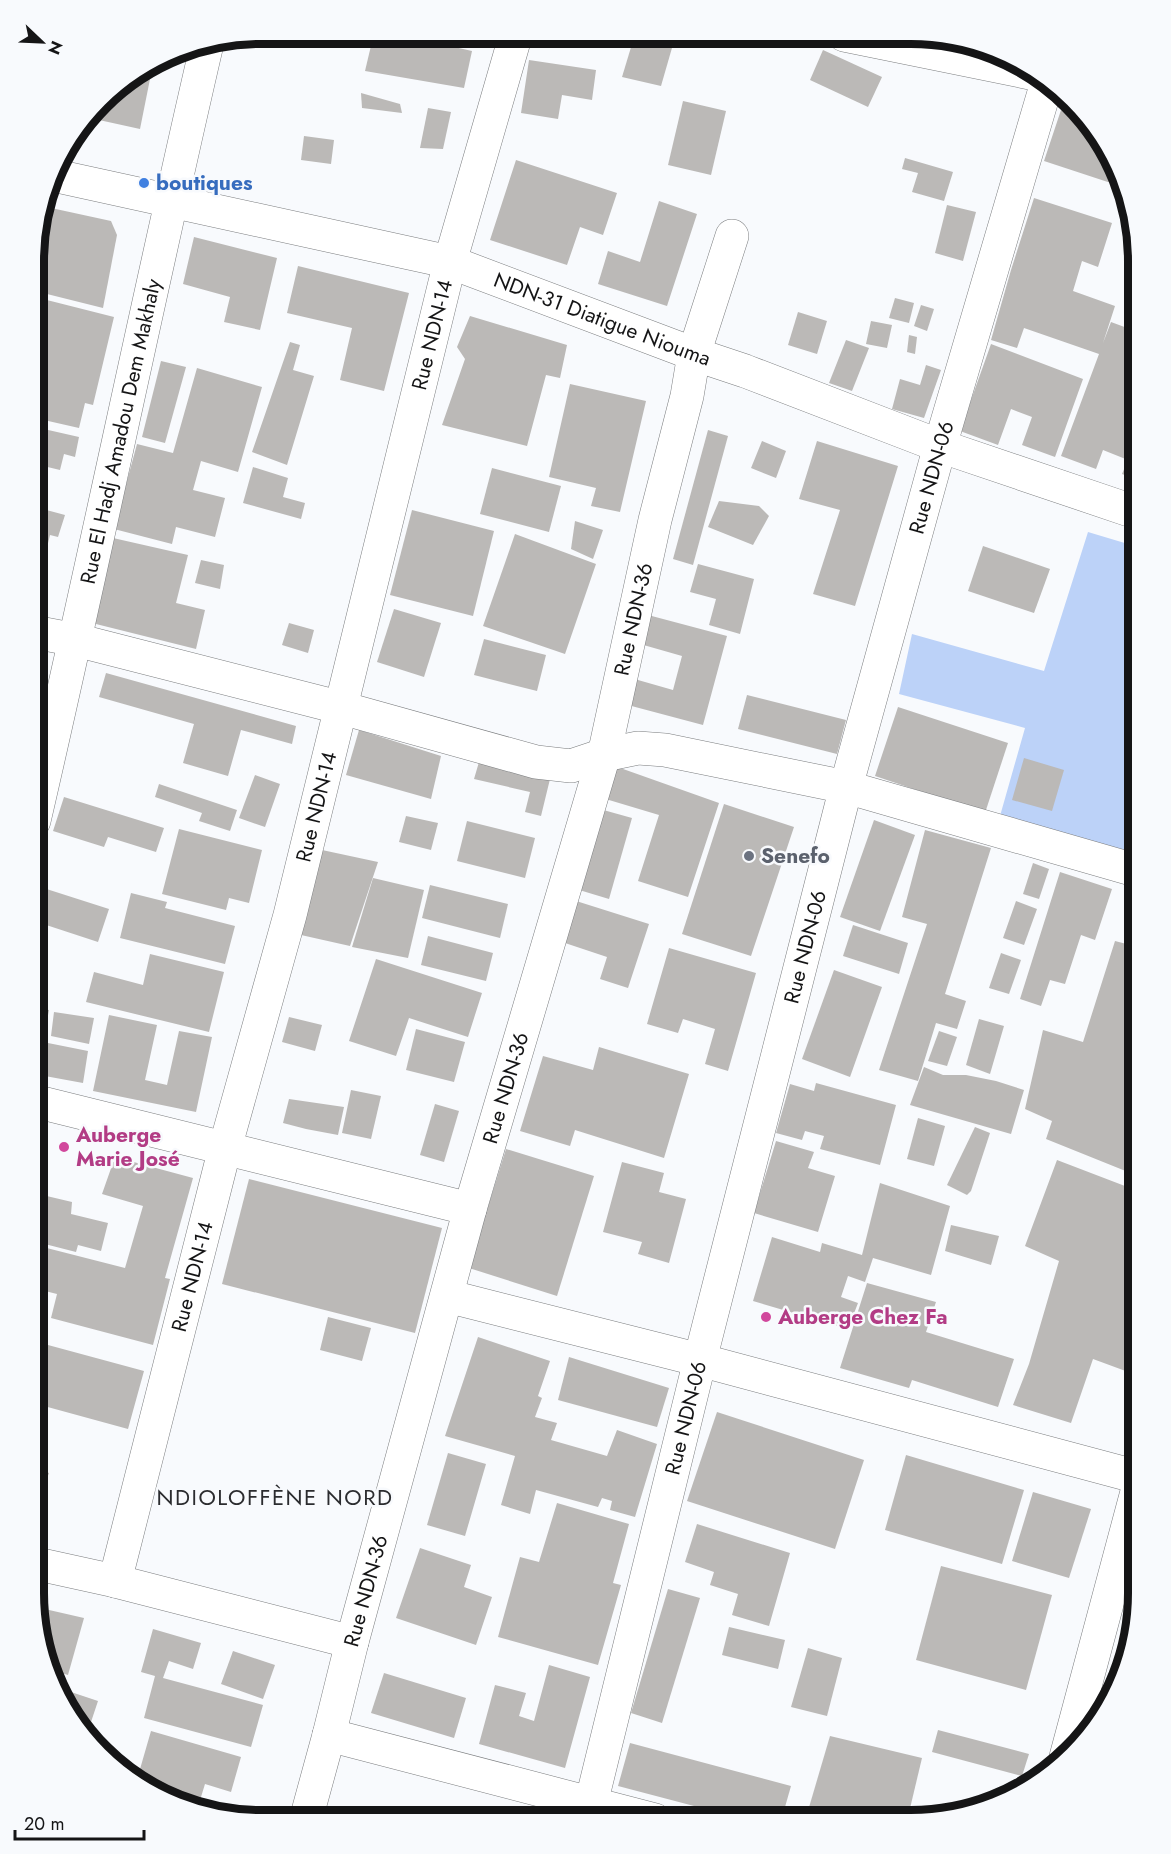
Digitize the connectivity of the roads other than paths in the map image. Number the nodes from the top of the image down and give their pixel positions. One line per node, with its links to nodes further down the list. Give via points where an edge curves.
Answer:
1 (513, 44): 9 (street, Rue NDN-14)
2 (888, 44): 4 (street)
3 (205, 51): 7 (street, Rue El Hadj Amadou Dem Makhaly)
4 (1013, 69)
5 (1045, 90): 11 (street, Rue NDN-06)
6 (60, 177): 7 (street, NDN-31 Diatigue Niouma)
7 (170, 200): 9 (street, NDN-31 Diatigue Niouma); 14 (street, Rue El Hadj Amadou Dem Makhaly)
8 (732, 236): 10 (street, Rue NDN-36)
9 (450, 262): 10 (street, NDN-31 Diatigue Niouma); 15 (street, Rue NDN-14)
10 (694, 354): 11 (street, NDN-31 Diatigue Niouma); 16 (street, Rue NDN-36)
11 (940, 446): 12 (street, NDN-31 Diatigue Niouma); 18 (street, Rue NDN-06)
12 (1128, 510)
13 (44, 634): 14 (street)
14 (76, 640): 15 (street); 17 (street, Rue El Hadj Amadou Dem Makhaly)
15 (342, 708): 16 (street, via 536,762 571,766); 21 (street, Rue NDN-14)
16 (604, 755): 18 (street, via 638,748 664,750); 22 (street, Rue NDN-36)
17 (44, 778)
18 (846, 787): 19 (street); 24 (street, Rue NDN-06)
19 (1128, 868)
20 (44, 1103): 21 (street)
21 (225, 1148): 22 (street); 28 (street, Rue NDN-14)
22 (470, 1209): 23 (street, Rue NDN-36)
23 (447, 1296): 24 (street); 29 (street, Rue NDN-36)
24 (700, 1360): 25 (street); 34 (street, Rue NDN-06)
25 (1128, 1474)
26 (1128, 1525): 31 (street)
27 (44, 1565): 28 (street)
28 (115, 1581): 29 (street)
29 (352, 1642): 30 (street, Rue NDN-36)
30 (329, 1734): 32 (street, Rue NDN-36); 33 (street)
31 (1070, 1741)
32 (308, 1810)
33 (582, 1810)
34 (589, 1810)

